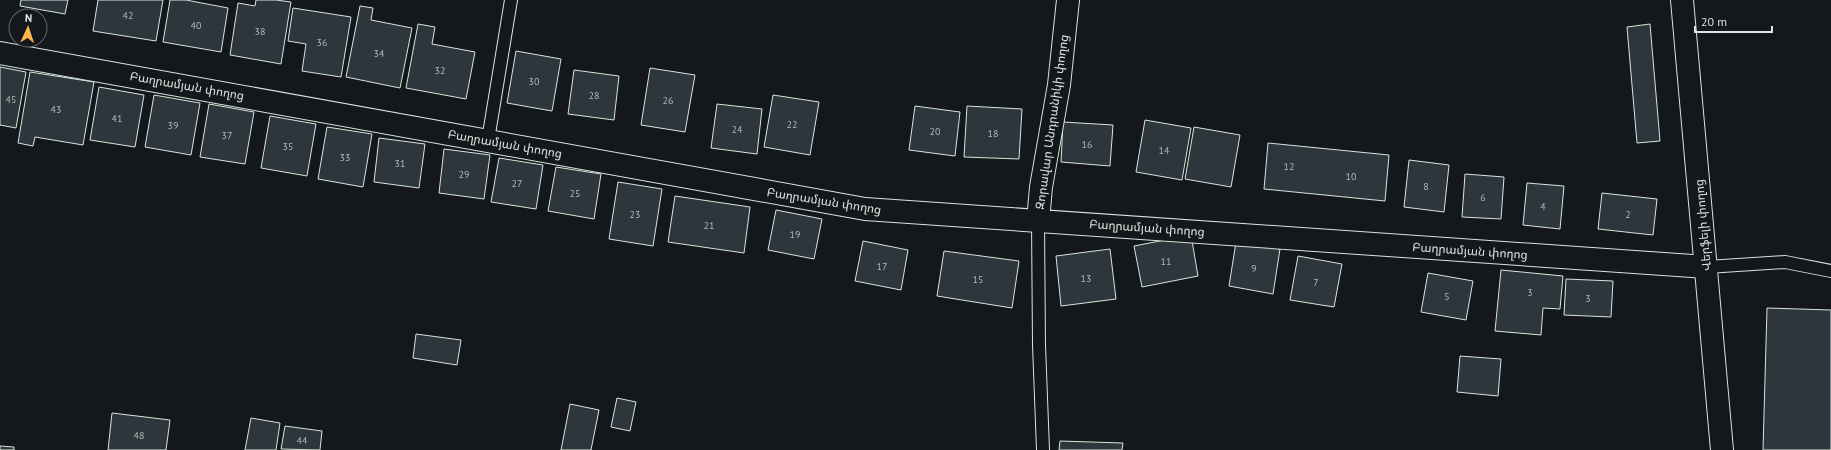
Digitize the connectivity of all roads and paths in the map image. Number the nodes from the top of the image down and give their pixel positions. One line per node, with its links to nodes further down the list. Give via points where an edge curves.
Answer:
1 (511, 0): 5 (lane)
2 (1068, 0): 6 (street, Զորավար Անդրանիկի փողոց, via 1059,85 1041,187)
3 (1682, 0): 7 (street, Վերֆելի փողոց)
4 (0, 53): 5 (street, Բաղրամյան փողոց)
5 (488, 140): 6 (street, Բաղրամյան փողոց, via 865,209)
6 (1038, 221): 7 (street, Բաղրամյան փողոց); 9 (lane)
7 (1707, 267): 8 (lane, via 1785,262); 10 (street, Վերֆելի փողոց)
8 (1831, 271)
9 (1043, 450)
10 (1722, 450)

